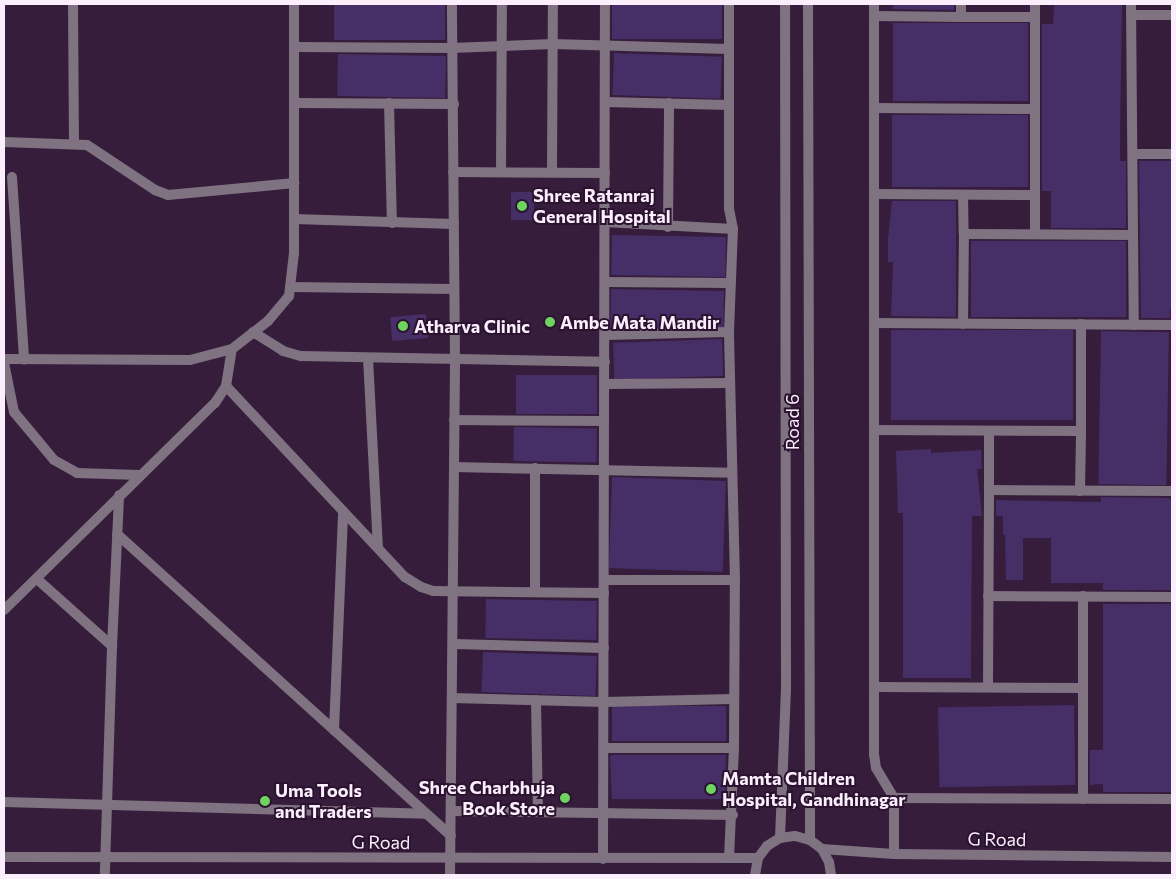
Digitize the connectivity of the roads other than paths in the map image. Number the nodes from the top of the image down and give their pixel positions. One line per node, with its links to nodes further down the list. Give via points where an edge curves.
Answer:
1 (73, 4): 34 (street)
2 (294, 4): 21 (street)
3 (452, 4): 23 (street)
4 (502, 4): 19 (street)
5 (554, 4): 20 (street)
6 (605, 4): 22 (street)
7 (729, 4): 24 (street)
8 (785, 4): 129 (street, Road 6, via 786,689)
9 (808, 4): 130 (street, Road 6)
10 (874, 4): 15 (street)
11 (960, 4): 17 (street)
12 (1035, 4): 18 (street)
13 (1131, 4): 14 (street)
14 (1131, 15): 16 (street); 35 (street)
15 (874, 16): 17 (street); 31 (street)
16 (1172, 16)
17 (960, 17): 18 (street)
18 (1035, 17): 32 (street)
19 (503, 44): 20 (street); 23 (street); 38 (street)
20 (553, 44): 22 (street); 39 (street)
21 (294, 47): 23 (street); 26 (street)
22 (605, 47): 24 (street); 25 (street)
23 (452, 48): 29 (street)
24 (729, 49): 30 (street)
25 (605, 102): 28 (street); 40 (street)
26 (294, 103): 27 (street); 42 (street)
27 (389, 103): 29 (street); 48 (street)
28 (669, 103): 30 (street); 50 (street)
29 (454, 104): 37 (street)
30 (729, 104): 51 (street, via 729,209)
31 (874, 108): 32 (street); 43 (street)
32 (1035, 109): 45 (street)
33 (4, 142): 34 (street)
34 (74, 143): 42 (street, via 102,153 155,190 168,195)
35 (1133, 154): 36 (street); 54 (street)
36 (1172, 154)
37 (453, 172): 38 (street); 49 (street)
38 (501, 172): 39 (street)
39 (552, 172): 40 (street)
40 (605, 173): 47 (street)
41 (12, 177): 71 (street)
42 (294, 183): 46 (street)
43 (874, 194): 44 (street); 59 (street)
44 (963, 194): 45 (street); 52 (street)
45 (1035, 195): 53 (street)
46 (294, 219): 48 (street); 57 (street)
47 (605, 222): 50 (street); 55 (street)
48 (392, 223): 49 (street)
49 (454, 224): 58 (street)
50 (668, 226): 51 (street)
51 (733, 229): 56 (street)
52 (964, 234): 53 (street); 60 (street)
53 (1035, 234): 54 (street)
54 (1133, 235): 62 (street)
55 (606, 282): 56 (street); 66 (street)
56 (730, 283): 65 (street)
57 (290, 287): 58 (street); 64 (street, via 289,296)
58 (454, 289): 70 (street)
59 (874, 323): 60 (street); 80 (street)
60 (963, 324): 61 (street)
61 (1081, 324): 62 (street); 82 (street)
62 (1134, 325): 63 (street)
63 (1172, 325)
64 (253, 332): 67 (street); 68 (street, via 283,351 301,356)
65 (729, 332): 66 (street); 75 (street)
66 (605, 335): 72 (street)
67 (232, 349): 71 (street, via 190,360); 77 (street)
68 (368, 358): 70 (street); 94 (street)
69 (4, 359): 71 (street)
70 (455, 359): 72 (street); 78 (street)
71 (24, 360)
72 (605, 362): 76 (street)
73 (4, 363): 74 (street)
74 (5, 376): 87 (street, via 14,412 66,469 76,473)
75 (730, 383): 76 (street); 86 (street)
76 (606, 384): 79 (street)
77 (226, 386): 87 (street, via 215,404); 92 (street)
78 (454, 420): 79 (street); 83 (street)
79 (604, 421): 85 (street)
80 (874, 430): 81 (street); 108 (street)
81 (989, 431): 82 (street); 88 (street)
82 (1081, 431): 89 (street)
83 (454, 467): 84 (street); 98 (street)
84 (535, 468): 85 (street); 99 (street)
85 (604, 468): 86 (street); 96 (street)
86 (732, 473): 97 (street)
87 (139, 475): 91 (street)
88 (989, 490): 89 (street); 101 (street)
89 (1080, 491): 90 (street)
90 (1172, 491)
91 (119, 495): 93 (street); 95 (street)
92 (343, 511): 94 (street); 115 (street)
93 (117, 534): 106 (street); 115 (street)
94 (378, 548): 98 (street, via 405,577 421,587)
95 (37, 579): 104 (street); 106 (street)
96 (604, 580): 97 (street); 100 (street)
97 (735, 580): 112 (street)
98 (453, 590): 99 (street); 105 (street)
99 (535, 592): 100 (street)
100 (604, 593): 107 (street)
101 (988, 596): 102 (street); 109 (street)
102 (1083, 596): 103 (street); 110 (street)
103 (1172, 597)
104 (4, 610)
105 (454, 644): 107 (street); 111 (street)
106 (112, 646): 122 (street)
107 (604, 648): 114 (street)
108 (874, 686): 109 (street); 118 (street, via 876,768)
109 (988, 687): 110 (street)
110 (1083, 688): 119 (street)
111 (452, 698): 113 (street); 123 (street)
112 (734, 699): 114 (street); 117 (street)
113 (536, 700): 114 (street); 124 (street)
114 (604, 702): 116 (street)
115 (334, 730): 126 (street)
116 (604, 748): 117 (street); 125 (street)
117 (734, 748): 127 (street)
118 (894, 798): 119 (street); 132 (street)
119 (1083, 799): 120 (street)
120 (1172, 799)
121 (4, 802): 122 (street)
122 (107, 805): 126 (street); 133 (street)
123 (451, 811): 124 (street); 128 (street)
124 (538, 812): 125 (street)
125 (604, 813): 127 (street); 139 (street)
126 (426, 814): 128 (street)
127 (733, 815): 137 (street)
128 (450, 836): 136 (street)
129 (780, 838): 130 (street, via 795,836); 138 (street, via 767,846)
130 (810, 840): 131 (street)
131 (822, 849): 132 (street, G Road); 143 (street, via 830,862)
132 (894, 854): 134 (street, G Road)
133 (105, 856): 135 (street, G Road); 136 (street, G Road); 140 (street)
134 (1172, 856)
135 (4, 857)
136 (450, 858): 139 (street, G Road); 141 (street)
137 (729, 858): 138 (street, G Road); 139 (street, G Road)
138 (758, 858): 142 (street)
139 (604, 859)
140 (105, 875)
141 (450, 875)
142 (755, 875)
143 (831, 875)

